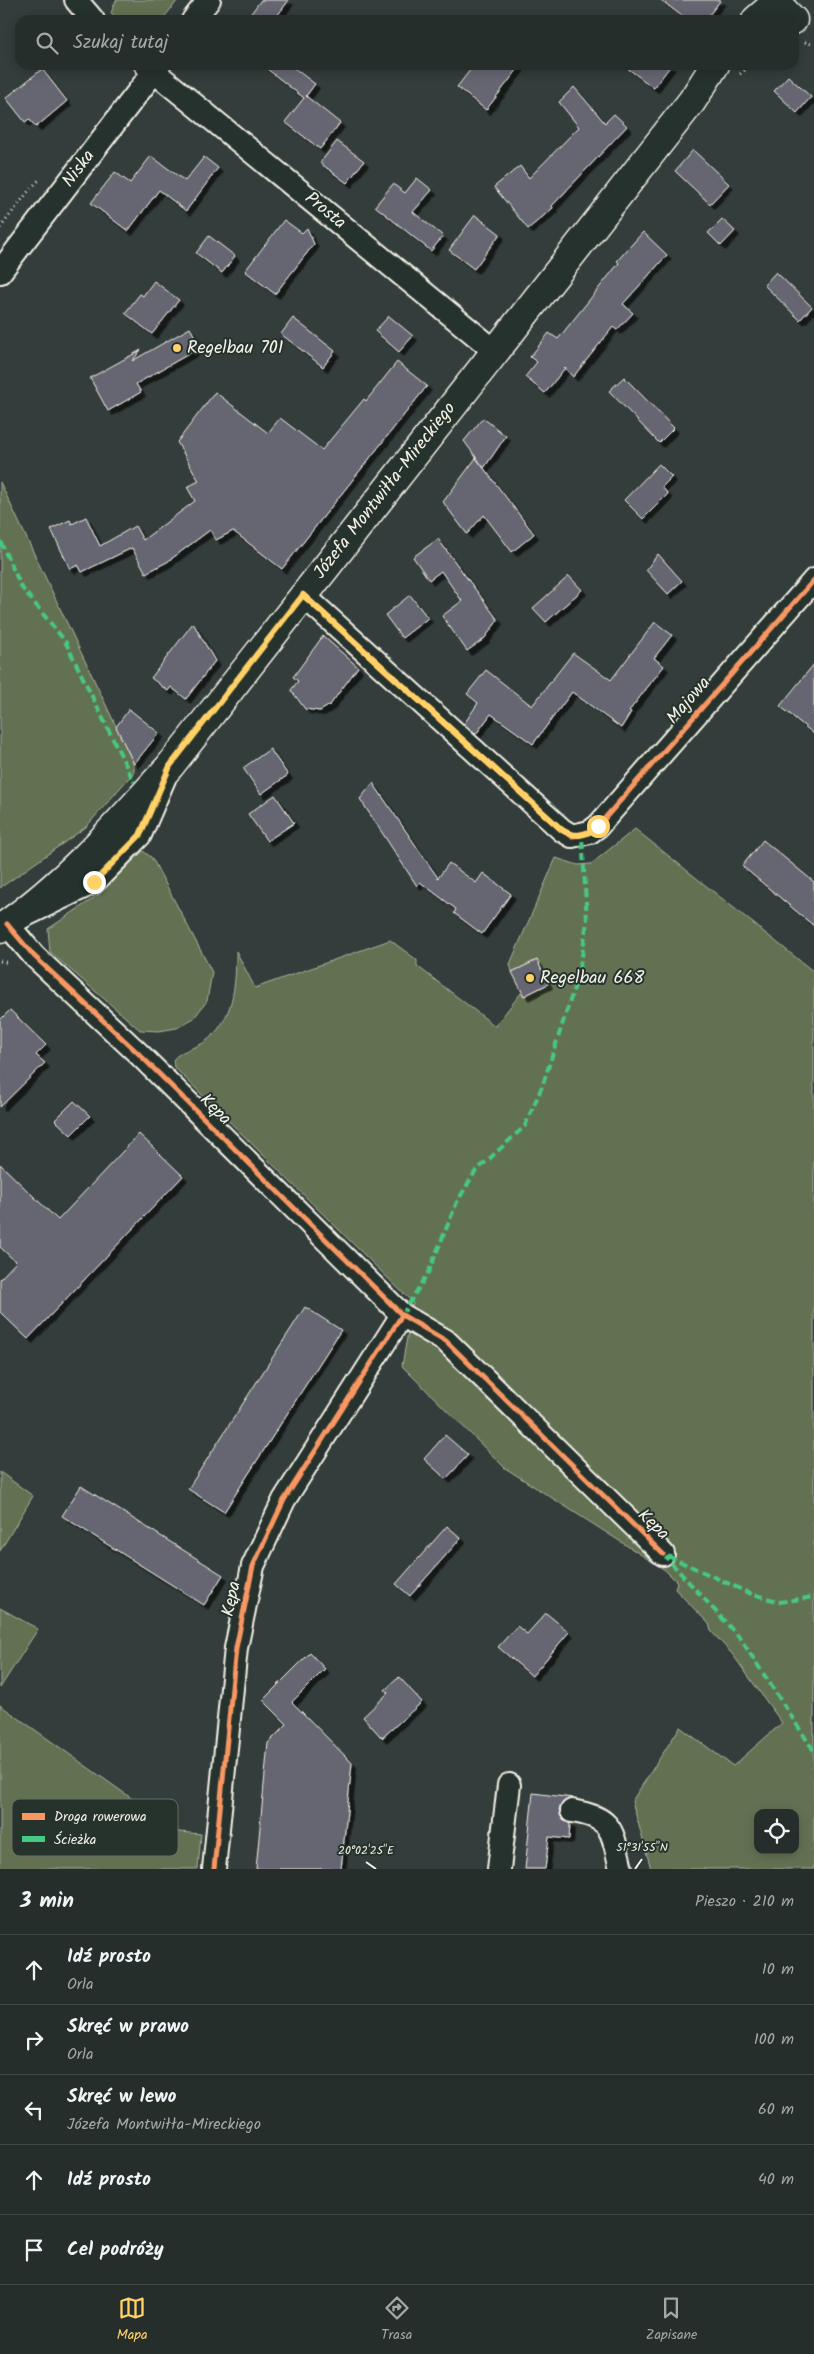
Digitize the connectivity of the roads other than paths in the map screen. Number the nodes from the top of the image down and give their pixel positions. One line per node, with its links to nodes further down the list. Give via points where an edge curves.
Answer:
1 (76, 0): 4 (street)
2 (209, 0): 5 (street)
3 (779, 0): 6 (main road); 7 (main road)
4 (89, 15)
5 (197, 15)
6 (762, 15)
7 (789, 15)
8 (151, 70): 13 (street, Niska)
9 (157, 70): 14 (street, Prosta)
10 (712, 70): 12 (main road, Józefa Montwiłła-Mireckiego)
11 (726, 70): 12 (main road, Józefa Montwiłła-Mireckiego)
12 (692, 101): 14 (main road, Józefa Montwiłła-Mireckiego)
13 (0, 272)
14 (495, 351): 16 (main road, Józefa Montwiłła-Mireckiego)
15 (814, 580): 16 (street, Majowa, via 598,826 590,832 572,836)
16 (303, 595): 17 (main road, Józefa Montwiłła-Mireckiego, via 170,766 103,841 46,894)
17 (4, 927): 18 (street, Kępa, via 140,1054)
18 (402, 1315): 19 (street, Kępa, via 446,1341); 22 (street, Kępa, via 284,1500 254,1566 236,1648)
19 (664, 1554)
20 (509, 1785): 23 (street)
21 (572, 1811): 24 (street, via 599,1817 608,1825)
22 (214, 1869)
23 (499, 1869)
24 (621, 1869)

